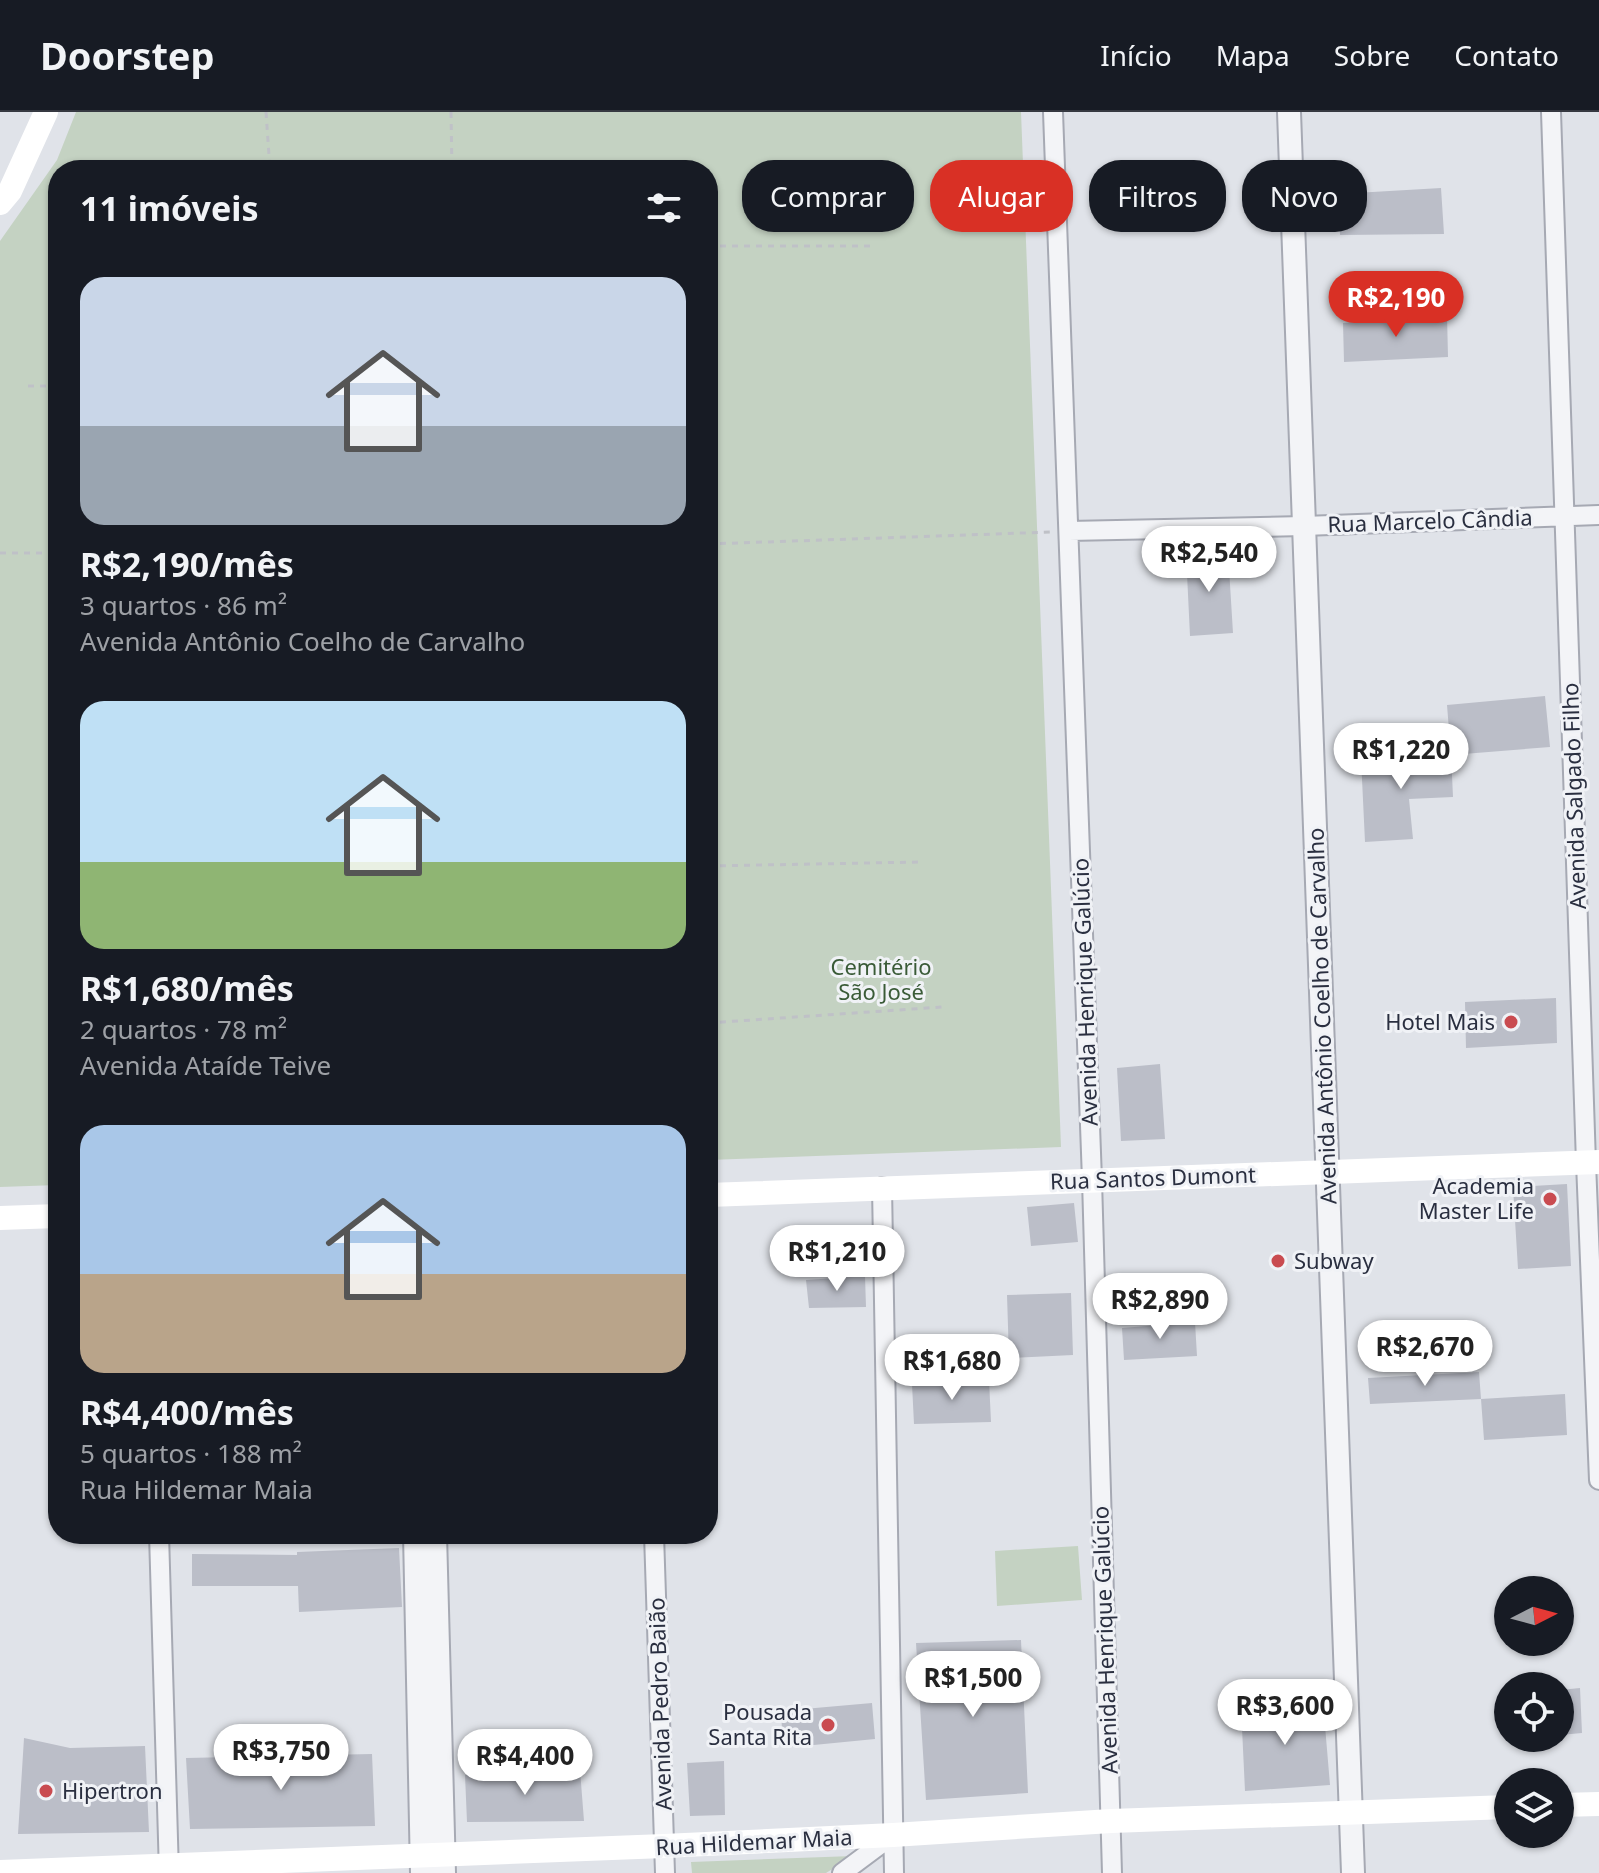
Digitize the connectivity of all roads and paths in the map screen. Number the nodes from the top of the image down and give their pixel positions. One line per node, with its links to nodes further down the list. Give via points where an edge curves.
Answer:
1 (46, 112): 9 (main road)
2 (266, 112): 7 (path)
3 (451, 112): 8 (path)
4 (1053, 112): 17 (street, Avenida Henrique Galúcio)
5 (1289, 112): 16 (street, Avenida Antônio Coelho de Carvalho)
6 (1551, 112): 15 (street, Avenida Salgado Filho)
7 (269, 160)
8 (452, 160)
9 (0, 203)
10 (718, 246): 11 (path)
11 (871, 246)
12 (28, 386): 13 (path)
13 (48, 386)
14 (1599, 515): 15 (street, Rua Marcelo Cândia)
15 (1566, 516): 16 (street, Rua Marcelo Cândia); 25 (street, Avenida Salgado Filho)
16 (1304, 526): 17 (street, Rua Marcelo Cândia); 26 (street, Avenida Antônio Coelho de Carvalho)
17 (1069, 531): 18 (path); 27 (street, Avenida Henrique Galúcio)
18 (718, 544)
19 (0, 553): 20 (path)
20 (48, 553)
21 (921, 862): 22 (path)
22 (718, 866)
23 (942, 1007): 24 (path)
24 (718, 1022)
25 (1592, 1162): 26 (main road, Rua Santos Dumont); 32 (street, Avenida Salgado Filho)
26 (1328, 1172): 27 (main road, Rua Santos Dumont); 40 (street, Avenida Antônio Coelho de Carvalho)
27 (1092, 1180): 28 (main road, Rua Santos Dumont); 41 (street, Avenida Henrique Galúcio)
28 (882, 1187): 29 (main road, Rua Santos Dumont); 42 (street)
29 (718, 1195)
30 (48, 1216): 31 (main road)
31 (0, 1218)
32 (1599, 1480)
33 (159, 1544): 45 (street)
34 (416, 1544): 44 (street)
35 (435, 1544): 44 (street)
36 (654, 1544): 43 (street, Avenida Pedro Baião)
37 (1599, 1804): 38 (main road)
38 (1574, 1805)
39 (1494, 1808): 40 (main road, Rua Hildemar Maia)
40 (1351, 1813): 41 (main road, Rua Hildemar Maia); 51 (street, Avenida Antônio Coelho de Carvalho)
41 (1111, 1821): 42 (main road, Rua Hildemar Maia); 50 (street, Avenida Henrique Galúcio)
42 (893, 1835): 43 (main road, Rua Hildemar Maia); 48 (street); 49 (street)
43 (664, 1846): 44 (main road, Rua Hildemar Maia); 47 (street, Avenida Pedro Baião)
44 (433, 1864): 45 (main road, Rua Hildemar Maia)
45 (169, 1869): 46 (main road, Rua Hildemar Maia)
46 (0, 1872)
47 (665, 1873)
48 (842, 1873)
49 (894, 1873)
50 (1112, 1873)
51 (1353, 1873)

